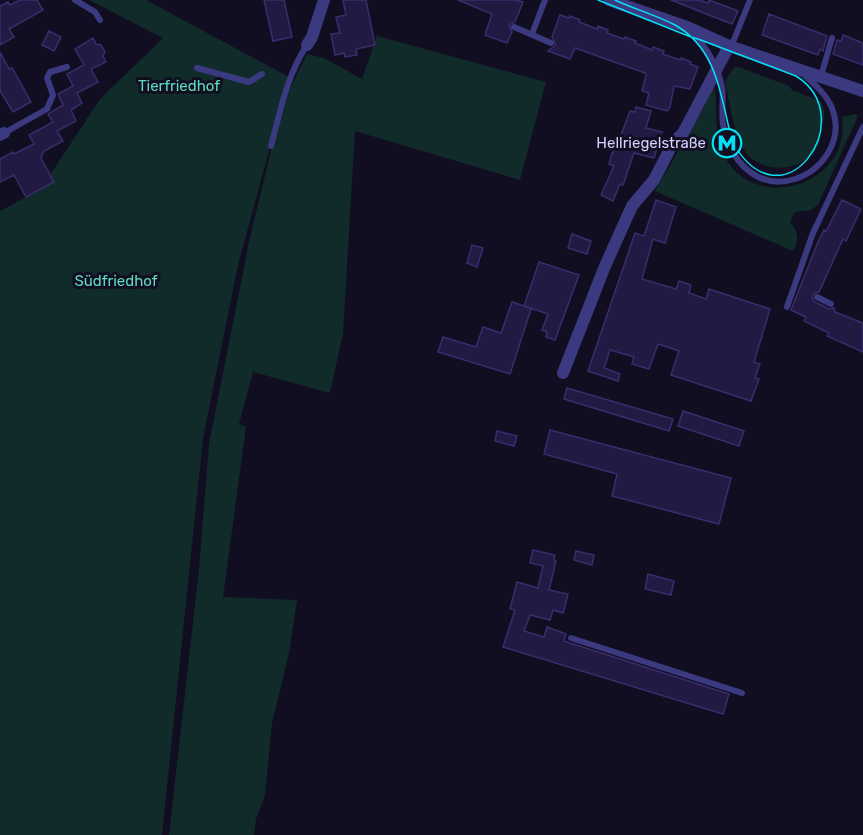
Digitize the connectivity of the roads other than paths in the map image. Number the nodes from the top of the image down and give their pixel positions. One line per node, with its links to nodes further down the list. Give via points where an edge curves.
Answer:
1 (75, 0): 6 (lane, via 95,12)
2 (324, 0): 12 (street)
3 (545, 0): 9 (lane)
4 (609, 0): 8 (street)
5 (750, 0): 13 (lane)
6 (100, 20)
7 (514, 27): 9 (lane)
8 (687, 27): 13 (street); 17 (lane)
9 (532, 34): 11 (lane)
10 (832, 38): 19 (lane)
11 (551, 43)
12 (307, 45): 23 (lane, via 288,85)
13 (730, 46): 14 (street); 17 (street)
14 (778, 62): 19 (street); 19 (lane)
15 (67, 67): 22 (lane, via 50,72 47,78 53,95 46,109)
16 (197, 68): 18 (lane, via 249,82)
17 (717, 70): 19 (lane, via 725,136 732,154 750,173 768,180 786,181 806,175 831,150 836,124); 27 (street, via 654,180 632,206)
18 (262, 74)
19 (820, 82): 20 (street)
20 (863, 91)
21 (863, 127): 26 (lane, via 813,232)
22 (2, 134)
23 (271, 146)
24 (817, 297): 25 (lane)
25 (831, 304)
26 (787, 307)
27 (563, 374)
28 (572, 638): 29 (lane)
29 (742, 693)

